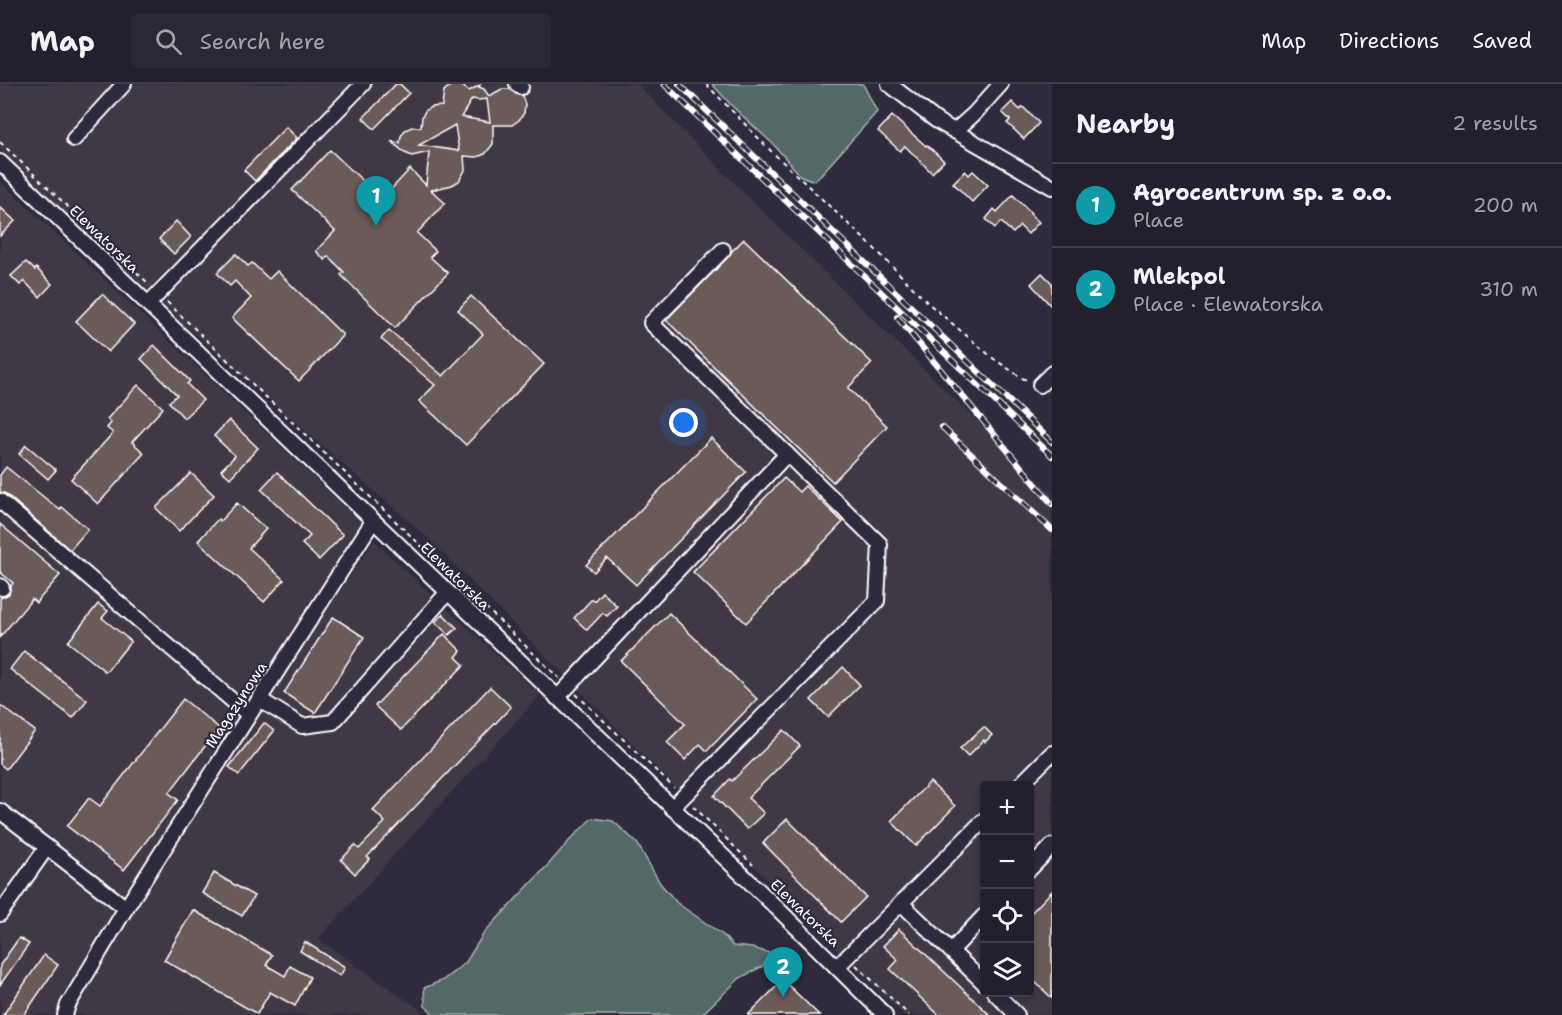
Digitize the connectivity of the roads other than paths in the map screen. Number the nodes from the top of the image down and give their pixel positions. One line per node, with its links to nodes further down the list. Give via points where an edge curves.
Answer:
1 (124, 84): 6 (street)
2 (363, 84): 10 (street)
3 (889, 84): 5 (street)
4 (1001, 84): 5 (street)
5 (955, 131): 8 (street)
6 (74, 139)
7 (0, 162): 10 (street, Elewatorska)
8 (1052, 187)
9 (723, 250): 13 (street, via 651,323)
10 (148, 304): 15 (street, Elewatorska)
11 (1052, 374): 12 (street)
12 (1040, 385)
13 (787, 454): 17 (street); 22 (street, via 880,544 877,601)
14 (0, 501): 19 (street)
15 (374, 521): 16 (street, Elewatorska); 18 (street, Magazynowa)
16 (448, 592): 17 (street, Elewatorska); 18 (street, via 333,722 302,726)
17 (558, 698): 22 (street, Elewatorska)
18 (260, 699): 19 (street, Magazynowa)
19 (249, 715): 29 (street, Magazynowa)
20 (1052, 753): 21 (street)
21 (1024, 781)
22 (672, 808): 33 (street, Elewatorska)
23 (0, 811): 26 (street)
24 (980, 824): 28 (street)
25 (1052, 846): 27 (street)
26 (46, 847): 29 (street); 30 (street)
27 (1034, 864)
28 (901, 903): 32 (street); 33 (street)
29 (126, 908): 36 (street, Magazynowa)
30 (0, 914)
31 (980, 920): 32 (street)
32 (951, 951): 34 (street)
33 (842, 962): 37 (street, Elewatorska)
34 (980, 979)
35 (998, 997): 38 (street)
36 (65, 1015)
37 (885, 1015)
38 (1017, 1015)

